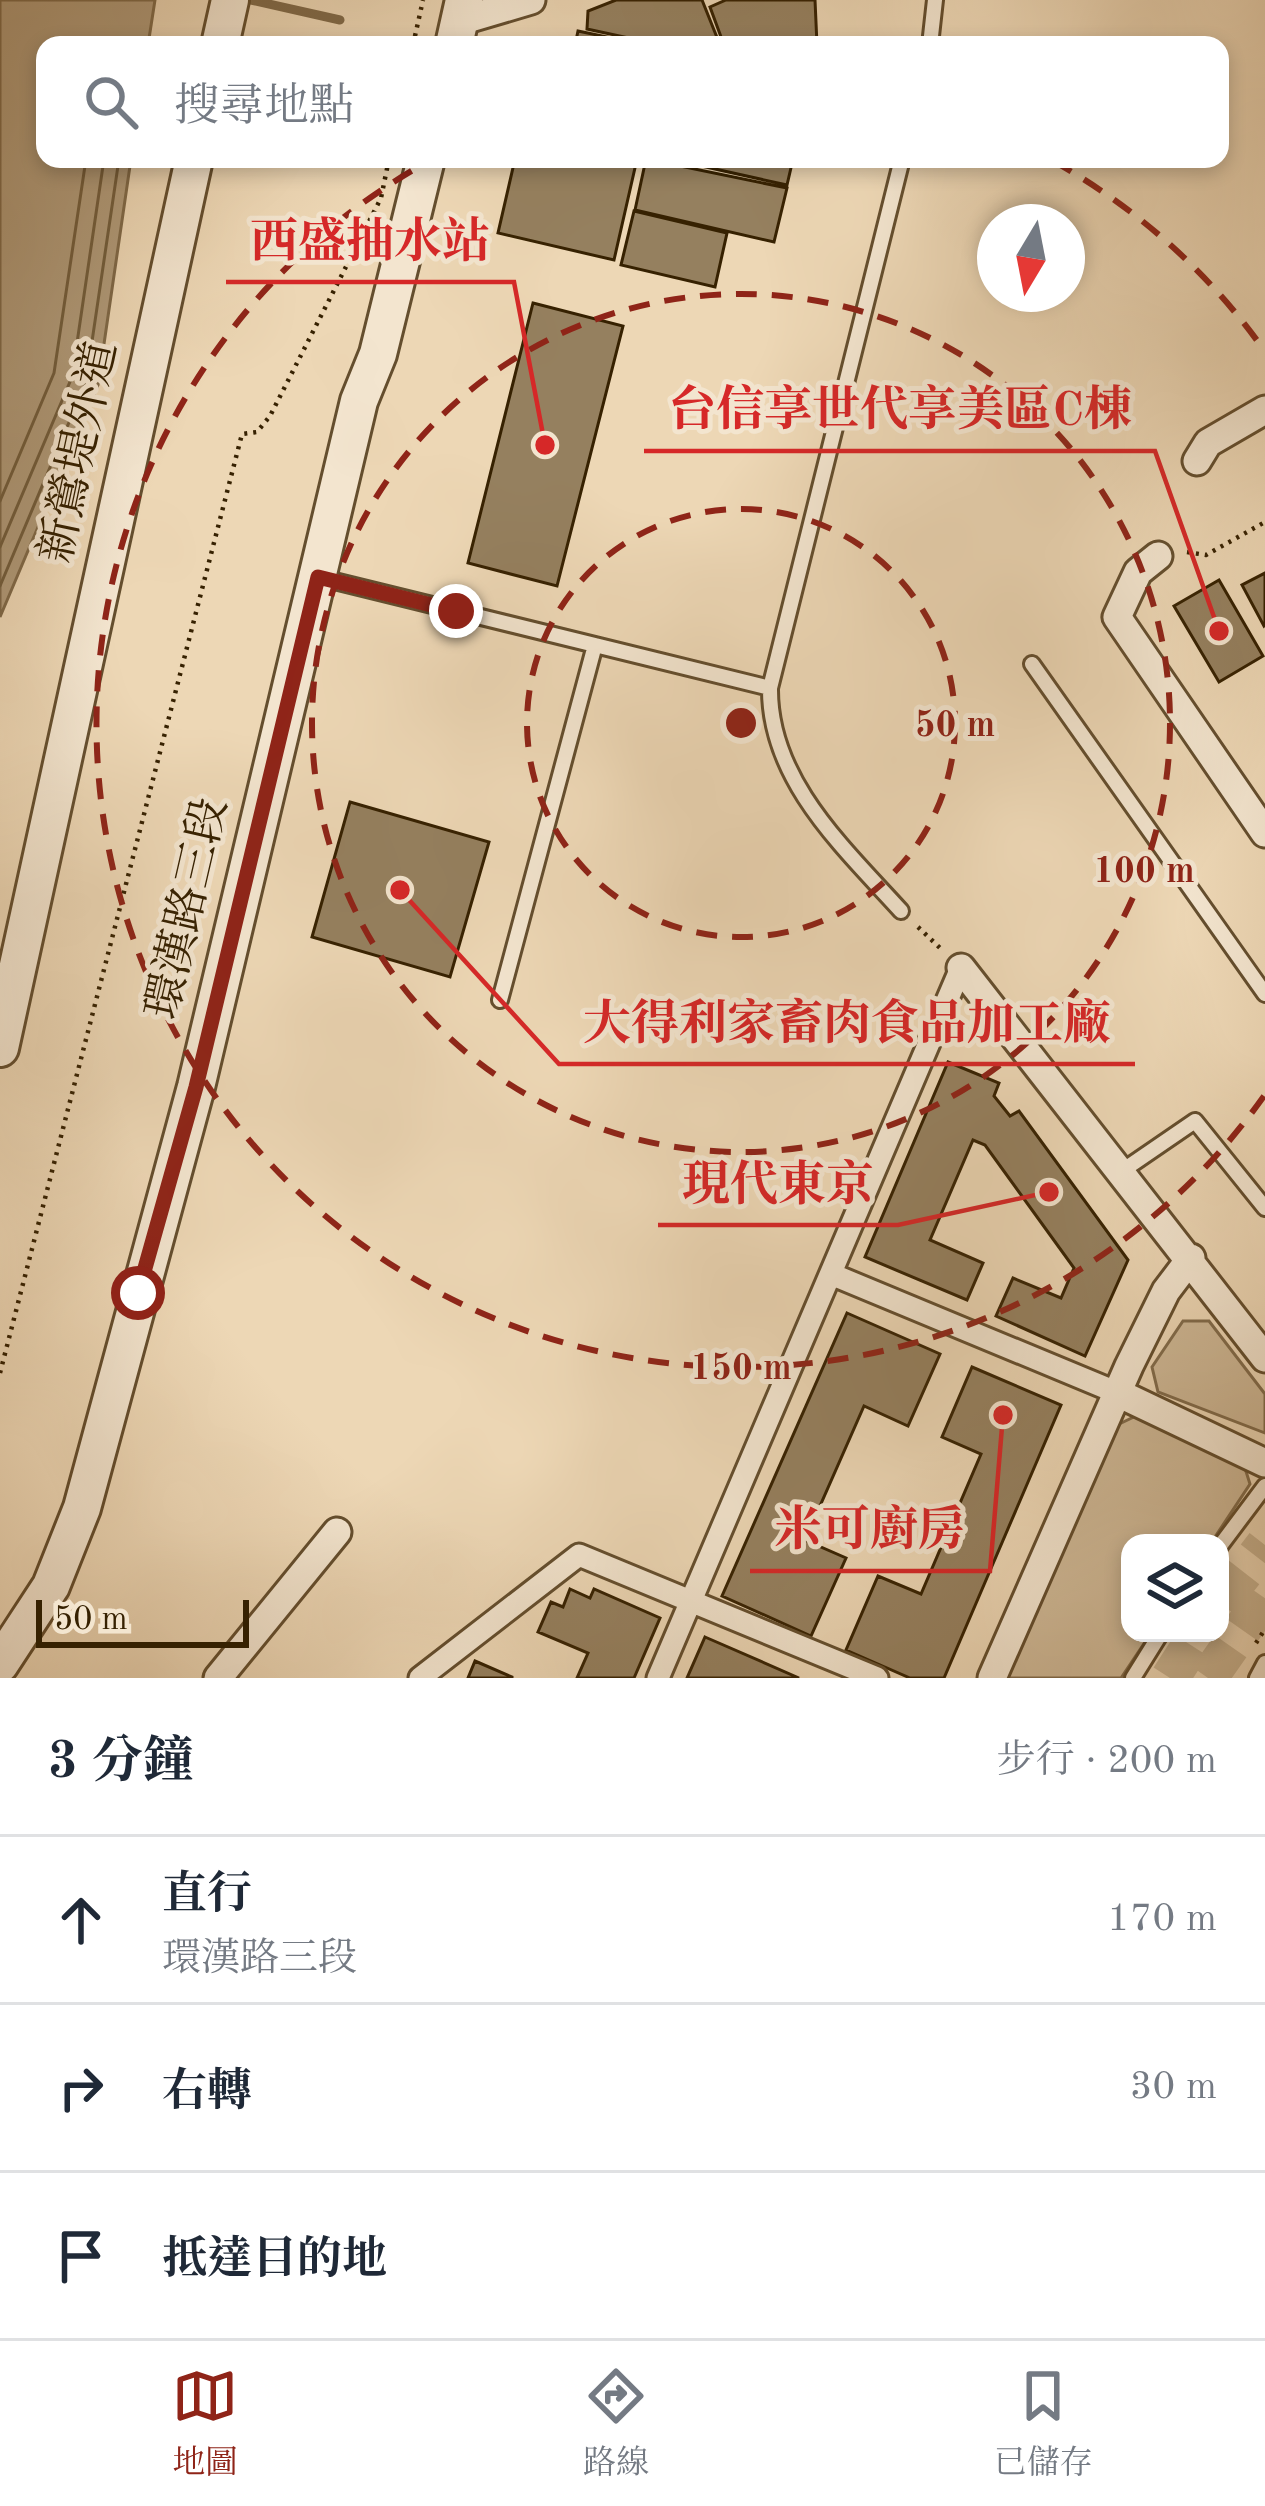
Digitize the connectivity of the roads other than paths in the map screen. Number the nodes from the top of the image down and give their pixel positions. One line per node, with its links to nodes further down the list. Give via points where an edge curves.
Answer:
1 (230, 0): 5 (street)
2 (531, 0): 4 (street)
3 (935, 0): 6 (lane)
4 (459, 22)
5 (222, 36)
6 (931, 36)
7 (192, 168): 22 (street, 新鶯堤外道)
8 (424, 168): 13 (street, 環漢路三段)
9 (900, 168): 16 (lane)
10 (1265, 410): 11 (street, via 1208,443)
11 (1197, 461)
12 (1157, 556): 17 (street, via 1138,572 1117,617)
13 (318, 577): 14 (lane); 36 (street, 環漢路三段, via 196,1087 82,1508 51,1586)
14 (595, 645): 16 (lane); 21 (lane)
15 (1032, 664): 20 (lane)
16 (770, 688): 18 (lane, via 782,757 819,820)
17 (1265, 833)
18 (901, 911)
19 (961, 968): 23 (street); 26 (street)
20 (1265, 994)
21 (500, 1000)
22 (0, 1048)
23 (1122, 1171): 24 (lane, via 1195,1121); 25 (street)
24 (1265, 1208)
25 (1191, 1258): 27 (street); 28 (street, via 1166,1291)
26 (831, 1274): 28 (street); 33 (street)
27 (1265, 1358)
28 (1118, 1393): 29 (street); 41 (street)
29 (1265, 1463)
30 (1265, 1486): 32 (lane)
31 (338, 1532): 37 (street)
32 (1229, 1534)
33 (693, 1601): 38 (street, via 579,1555); 39 (street); 40 (street)
34 (1155, 1642): 42 (lane)
35 (1265, 1663): 43 (lane)
36 (0, 1664)
37 (218, 1678)
38 (420, 1678)
39 (658, 1678)
40 (877, 1678)
41 (992, 1678)
42 (1132, 1678)
43 (1257, 1678)

